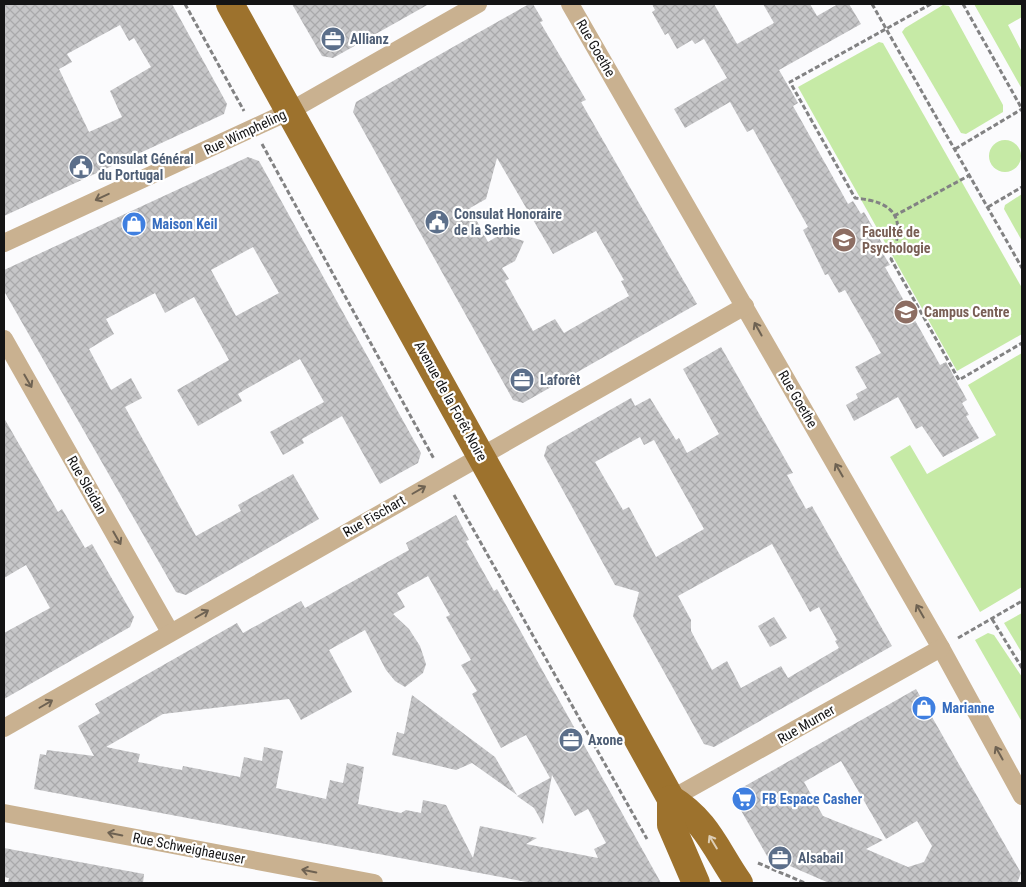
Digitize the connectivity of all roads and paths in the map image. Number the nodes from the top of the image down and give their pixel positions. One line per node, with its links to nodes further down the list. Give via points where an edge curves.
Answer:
1 (185, 4): 10 (path)
2 (230, 4): 9 (main road, Avenue de la Forêt Noire)
3 (478, 4): 9 (street, Rue Wimpheling)
4 (570, 4): 18 (street, Rue Goethe)
5 (872, 4): 8 (path)
6 (931, 4): 8 (path)
7 (963, 4): 11 (path, via 1022,109)
8 (887, 29): 11 (path); 15 (path, via 790,82 854,198 875,200 889,207)
9 (290, 111): 10 (street, Rue Wimpheling); 21 (main road, Avenue de la Forêt Noire)
10 (253, 128): 16 (street, Rue Wimpheling, one-way to 16); 22 (path)
11 (955, 149): 12 (path)
12 (970, 176): 14 (path); 15 (path)
13 (1022, 187): 14 (path)
14 (988, 207): 17 (path)
15 (894, 216): 20 (path, via 898,223 898,241 891,259 959,380)
16 (4, 243)
17 (1022, 268)
18 (745, 306): 21 (street, Rue Fischart); 26 (street, Rue Goethe, one-way to 18)
19 (4, 339): 25 (street, Rue Sleidan, one-way to 25)
20 (1022, 343)
21 (481, 456): 22 (street, Rue Fischart); 30 (main road, Avenue de la Forêt Noire)
22 (444, 477): 25 (street, Rue Fischart, one-way to 22); 32 (path)
23 (1022, 601): 24 (path)
24 (992, 619): 26 (path); 27 (path)
25 (170, 632): 28 (street, Rue Fischart, one-way to 25)
26 (941, 648): 29 (street, Rue Goethe, one-way to 26); 30 (street, Rue Murner)
27 (1022, 668)
28 (4, 728)
29 (1022, 796)
30 (671, 799): 33 (main road, Avenue de la Forêt Noire, one-way to 30, via 688,810); 35 (main road, Avenue de la Forêt Noire, via 671,824)
31 (4, 813): 34 (street, Rue Schweighaeuser, one-way to 31)
32 (649, 841)
33 (744, 871): 36 (path)
34 (374, 883)
35 (696, 883)
36 (805, 883)

